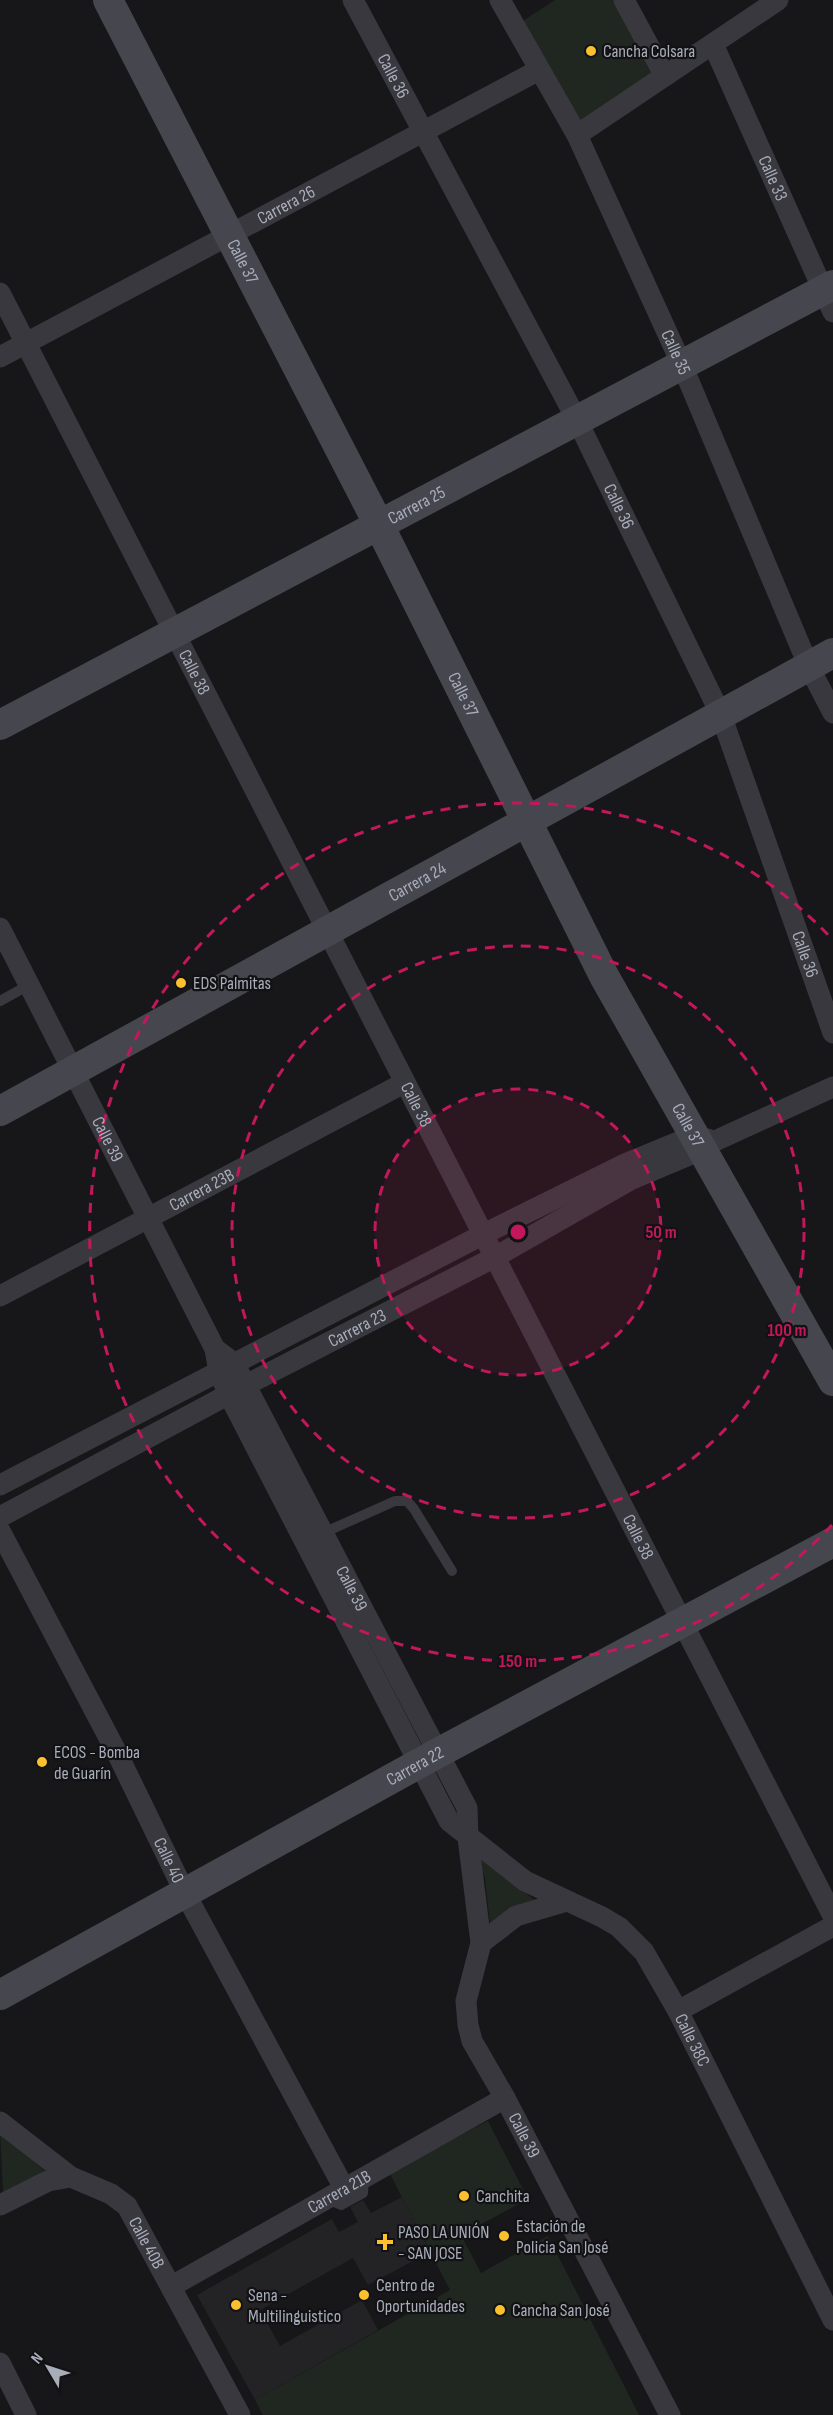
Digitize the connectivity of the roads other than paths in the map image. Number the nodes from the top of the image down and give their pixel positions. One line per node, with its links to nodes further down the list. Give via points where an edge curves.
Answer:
1 (108, 0): 11 (street, Calle 37)
2 (353, 0): 9 (street, Calle 36)
3 (500, 0): 7 (street, Calle 35)
4 (624, 0): 8 (street)
5 (768, 3): 6 (street)
6 (713, 44): 8 (street); 13 (street, Calle 33)
7 (539, 70): 9 (street, Carrera 26); 10 (street, Calle 35)
8 (665, 76): 10 (street)
9 (423, 131): 11 (street, Carrera 26); 17 (street, Calle 36)
10 (578, 135): 16 (street, Calle 35)
11 (230, 234): 14 (street, Carrera 26); 18 (street, Calle 37)
12 (0, 292): 14 (street, Calle 38)
13 (830, 296): 16 (street, Carrera 25)
14 (26, 342): 15 (street, Carrera 26); 19 (street, Calle 38)
15 (0, 357)
16 (682, 365): 17 (street, Carrera 25); 20 (street, Calle 35)
17 (577, 420): 18 (street, Carrera 25); 22 (street, Calle 36)
18 (379, 525): 19 (street, Carrera 25); 24 (street, Calle 37)
19 (175, 633): 23 (street, Carrera 25); 26 (street, Calle 38)
20 (821, 660): 21 (street, Calle 35); 22 (street, Carrera 24)
21 (833, 713)
22 (721, 715): 24 (street, Carrera 24); 29 (street, Calle 36)
23 (0, 725)
24 (527, 821): 26 (street, Carrera 24); 34 (street, Calle 37, via 604,976)
25 (0, 928): 27 (street, Calle 39)
26 (328, 931): 30 (street, Carrera 24); 31 (street, Calle 38)
27 (29, 985): 28 (lane); 30 (street, Calle 39)
28 (0, 1001)
29 (833, 1033)
30 (73, 1070): 33 (street, Carrera 24); 35 (street, Calle 39)
31 (404, 1083): 35 (street, Carrera 23B); 36 (street, Calle 38)
32 (833, 1087): 34 (street, Carrera 23)
33 (0, 1111)
34 (703, 1142): 36 (street, Carrera 23, via 625,1164); 37 (street, Carrera 23); 40 (street, Calle 37)
35 (149, 1218): 38 (street, Carrera 23B); 39 (street, Calle 39)
36 (484, 1234): 37 (street, Calle 38); 39 (street, Carrera 23)
37 (495, 1257): 41 (street, Carrera 23); 48 (street, Calle 38)
38 (0, 1296)
39 (226, 1368): 41 (street, Calle 39); 42 (street, Carrera 23)
40 (833, 1381)
41 (237, 1390): 43 (street, Carrera 23); 45 (street, Calle 39); 49 (street, Calle 39)
42 (0, 1485)
43 (0, 1517)
44 (0, 1531): 51 (street, Calle 40, via 118,1755)
45 (323, 1533): 47 (lane, via 395,1501 407,1502); 49 (street, Calle 39)
46 (833, 1542): 48 (street, Carrera 22)
47 (452, 1571)
48 (683, 1622): 49 (street, Carrera 22); 53 (street, Calle 38)
49 (428, 1759): 50 (street, Calle 39, via 467,1808); 51 (street, Carrera 22)
50 (468, 1838): 52 (street, Calle 38C, via 525,1881); 55 (street, Calle 39)
51 (185, 1893): 56 (street, Carrera 22); 62 (street, Calle 40)
52 (567, 1901): 55 (street, via 516,1916); 57 (street, Calle 38C, via 602,1917 632,1938 645,1952)
53 (833, 1916)
54 (833, 1926): 57 (street)
55 (481, 1943): 58 (street, Calle 39, via 469,1984 468,2025 472,2041)
56 (0, 1995)
57 (678, 2011): 66 (street, Calle 38C)
58 (505, 2098): 60 (street, Carrera 21B); 70 (street, Calle 39)
59 (0, 2122): 61 (street, Calle 40B)
60 (364, 2176): 62 (street, Carrera 21B); 63 (lane, via 363,2193 341,2205)
61 (71, 2177): 64 (street, via 48,2181); 65 (street, Calle 40B, via 111,2194 127,2206)
62 (344, 2188): 63 (street, Carrera 21B)
63 (325, 2198): 65 (street, Carrera 21B)
64 (0, 2205)
65 (172, 2286): 69 (street, Calle 40B)
66 (833, 2320)
67 (1, 2371): 68 (street)
68 (26, 2415)
69 (240, 2415)
70 (670, 2415)

